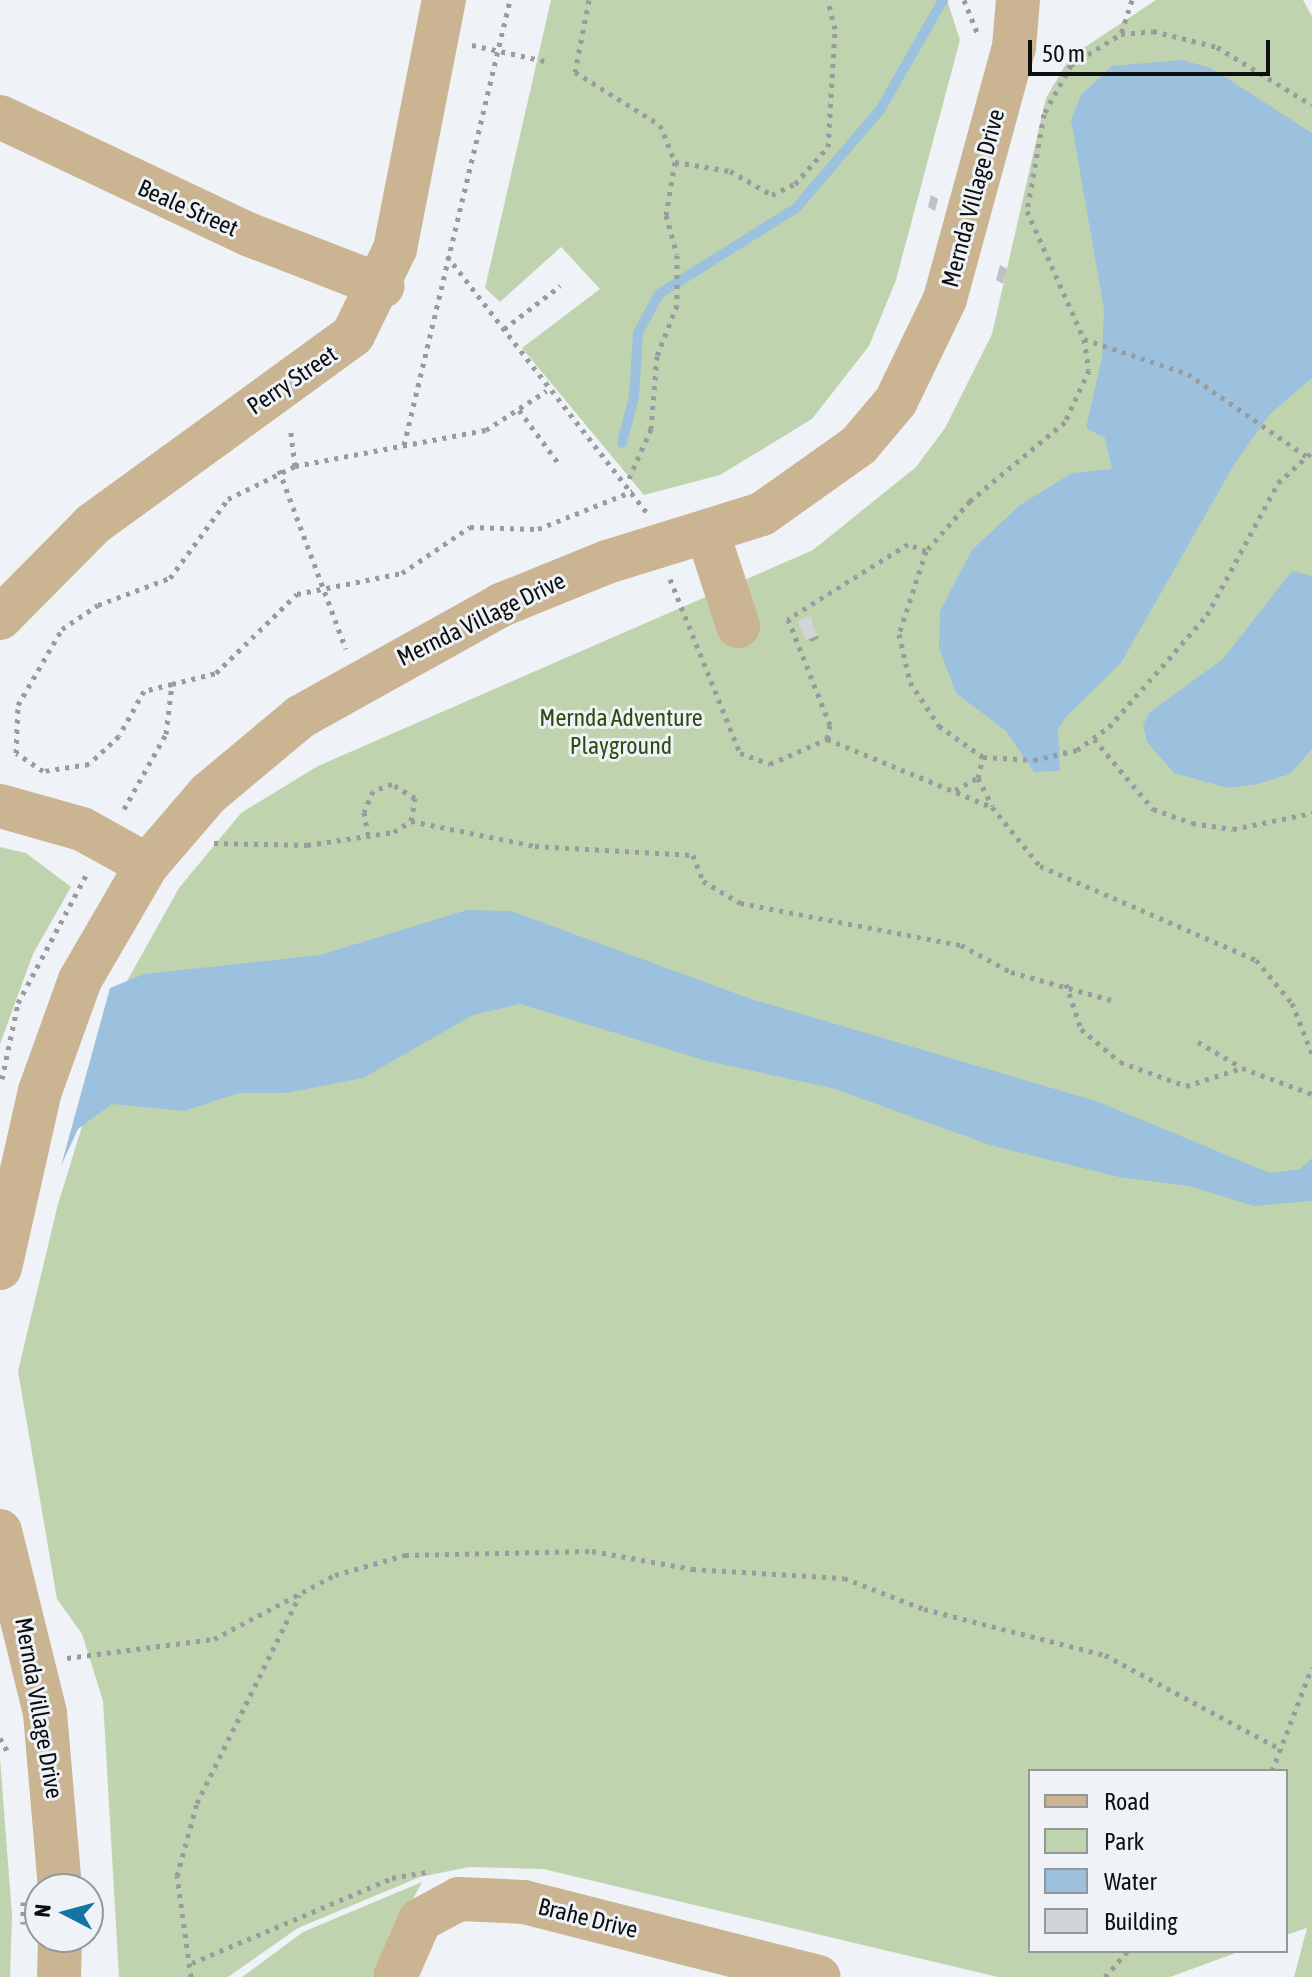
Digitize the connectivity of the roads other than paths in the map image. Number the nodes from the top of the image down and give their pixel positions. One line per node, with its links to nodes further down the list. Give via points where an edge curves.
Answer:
1 (444, 0): 6 (street, Perry Street)
2 (1018, 0): 4 (street, Mernda Village Drive)
3 (1038, 0): 4 (street, Mernda Village Drive)
4 (1014, 47): 7 (street, Mernda Village Drive, via 945,299 896,401 814,482 762,514)
5 (0, 117): 6 (street, Beale Street, via 236,229)
6 (382, 286): 8 (street, Perry Street, via 336,354 270,395 93,524)
7 (708, 534): 9 (street); 11 (street, Mernda Village Drive, via 552,583 363,678 254,751 187,817)
8 (0, 618)
9 (738, 626)
10 (0, 806): 11 (street, via 49,819)
11 (138, 877): 12 (street, Mernda Village Drive, via 59,1032)
12 (0, 1268)
13 (0, 1531): 14 (street, Mernda Village Drive, via 45,1713)
14 (59, 1873)
15 (60, 1953): 16 (street)
16 (59, 1977)
17 (395, 1977): 18 (street, Brahe Drive, via 420,1920 459,1899 524,1902)
18 (819, 1977)

